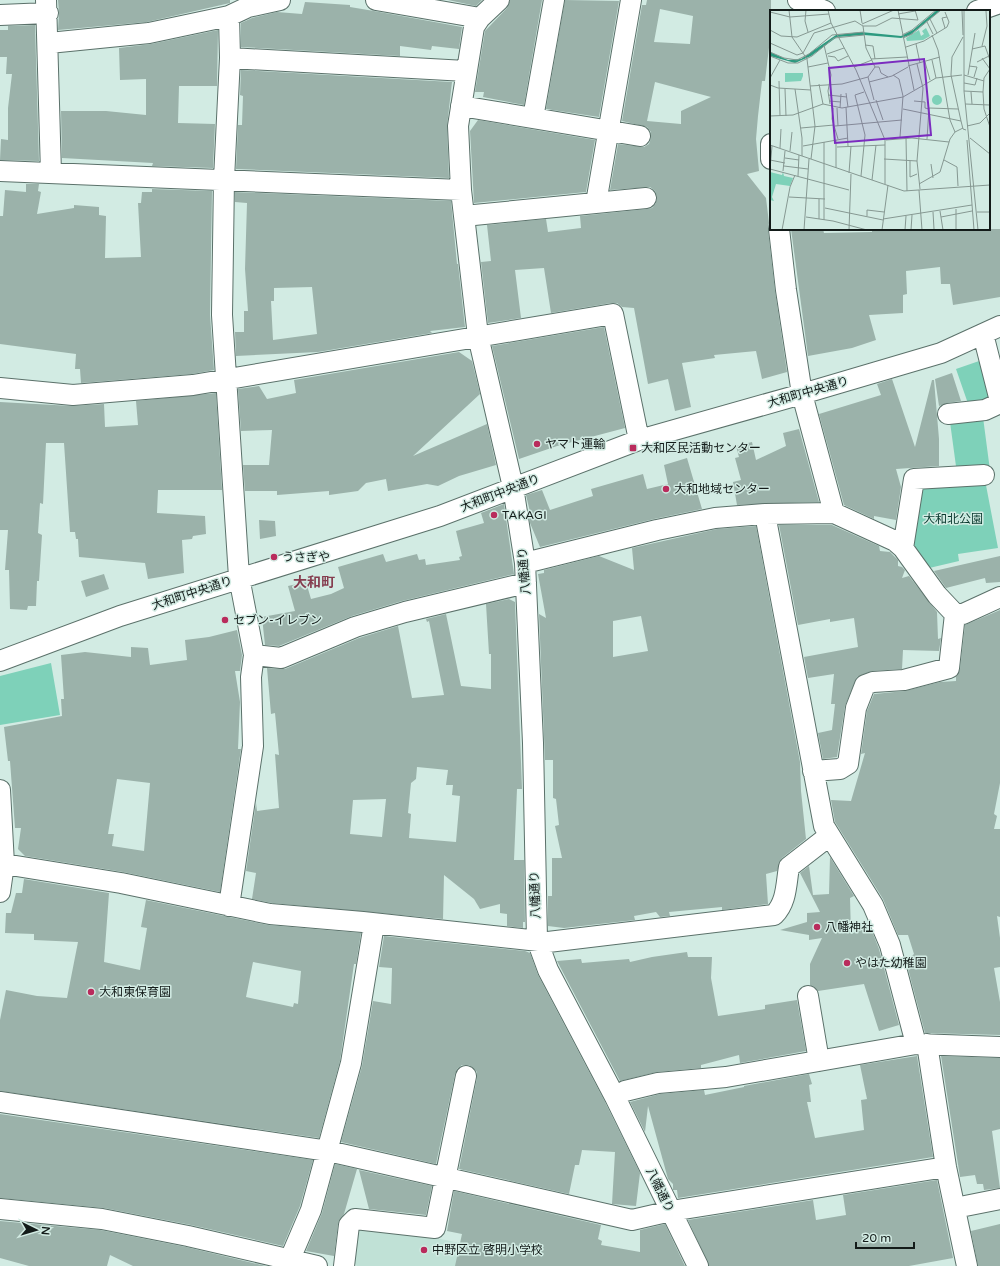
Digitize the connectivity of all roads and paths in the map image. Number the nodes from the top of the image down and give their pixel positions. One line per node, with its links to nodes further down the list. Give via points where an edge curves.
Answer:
1 (280, 0): 8 (street)
2 (376, 0): 16 (street)
3 (499, 0): 16 (street)
4 (554, 0): 21 (street)
5 (631, 0): 22 (street)
6 (788, 0): 11 (street)
7 (798, 0): 12 (street)
8 (247, 3): 15 (street)
9 (1000, 3): 13 (street)
10 (47, 7): 14 (street); 17 (street)
11 (786, 10)
12 (823, 10)
13 (980, 10)
14 (0, 15)
15 (229, 16): 17 (street, via 149,32); 18 (street)
16 (480, 18): 19 (street, 八幡通り, via 474,26)
17 (49, 44): 25 (street)
18 (230, 58): 19 (street); 26 (street)
19 (466, 71): 20 (street, 八幡通り)
20 (461, 106): 21 (street); 27 (street, 八幡通り, via 458,126)
21 (533, 118): 22 (street)
22 (608, 131): 23 (street); 29 (street)
23 (640, 136)
24 (0, 170): 25 (street)
25 (51, 173): 26 (street)
26 (224, 179): 27 (street); 34 (street, via 222,315)
27 (461, 190): 30 (street, 八幡通り)
28 (646, 198): 29 (street)
29 (596, 203): 30 (street)
30 (464, 216): 33 (street, 八幡通り)
31 (779, 230): 36 (street)
32 (991, 330): 36 (street, 大和町中央通り, via 941,353); 37 (street)
33 (478, 336): 34 (street); 39 (street, via 613,314); 41 (street, 八幡通り)
34 (227, 378): 35 (street, via 193,385 73,395); 46 (street)
35 (0, 388)
36 (802, 394): 39 (street, 大和町中央通り); 42 (street)
37 (1000, 402): 38 (street, via 985,410)
38 (948, 414)
39 (640, 440): 41 (street, 大和町中央通り)
40 (984, 475): 44 (street, via 914,479)
41 (513, 487): 45 (street, 八幡通り); 46 (street, 大和町中央通り, via 440,516)
42 (834, 513): 43 (street); 44 (street, via 895,541)
43 (765, 514): 45 (street, via 715,518); 52 (street)
44 (903, 548): 49 (street, via 937,595)
45 (525, 563): 47 (street, 八幡通り)
46 (239, 577): 50 (street); 51 (street, 大和町中央通り, via 120,616)
47 (526, 583): 50 (street, via 405,612 355,628 281,658); 59 (street, 八幡通り, via 533,743)
48 (1000, 597): 49 (street, via 963,614)
49 (955, 614): 52 (street, via 949,668 904,680 865,685 856,708 848,764 840,769)
50 (254, 655): 57 (street, via 251,677 253,746)
51 (0, 661)
52 (813, 771): 54 (street, via 824,826)
53 (0, 790): 55 (street)
54 (829, 836): 59 (street, via 789,867 785,896 774,915 548,942); 61 (street, via 873,905 890,945)
55 (4, 864): 56 (street); 57 (street, via 121,883)
56 (0, 892)
57 (229, 906): 58 (street, via 270,914)
58 (374, 924): 59 (street); 67 (street, via 351,1063)
59 (537, 940): 65 (street, 八幡通り, via 548,970)
60 (808, 996): 63 (street)
61 (922, 1044): 62 (street); 63 (street); 68 (street)
62 (1000, 1047)
63 (819, 1061): 65 (street, via 726,1077 658,1083 625,1091)
64 (466, 1076): 69 (street)
65 (614, 1097): 73 (street, 八幡通り)
66 (0, 1102): 67 (street)
67 (328, 1150): 69 (street); 74 (street, via 311,1210)
68 (946, 1167): 71 (street); 73 (street)
69 (445, 1177): 73 (street, via 632,1220); 76 (street, via 435,1228 356,1219 349,1225)
70 (1000, 1199): 71 (street)
71 (955, 1208): 78 (street)
72 (0, 1209): 74 (street, via 102,1219 188,1236)
73 (671, 1211): 77 (street, 八幡通り)
74 (289, 1263): 75 (street)
75 (318, 1266)
76 (344, 1266)
77 (698, 1266)
78 (966, 1266)

